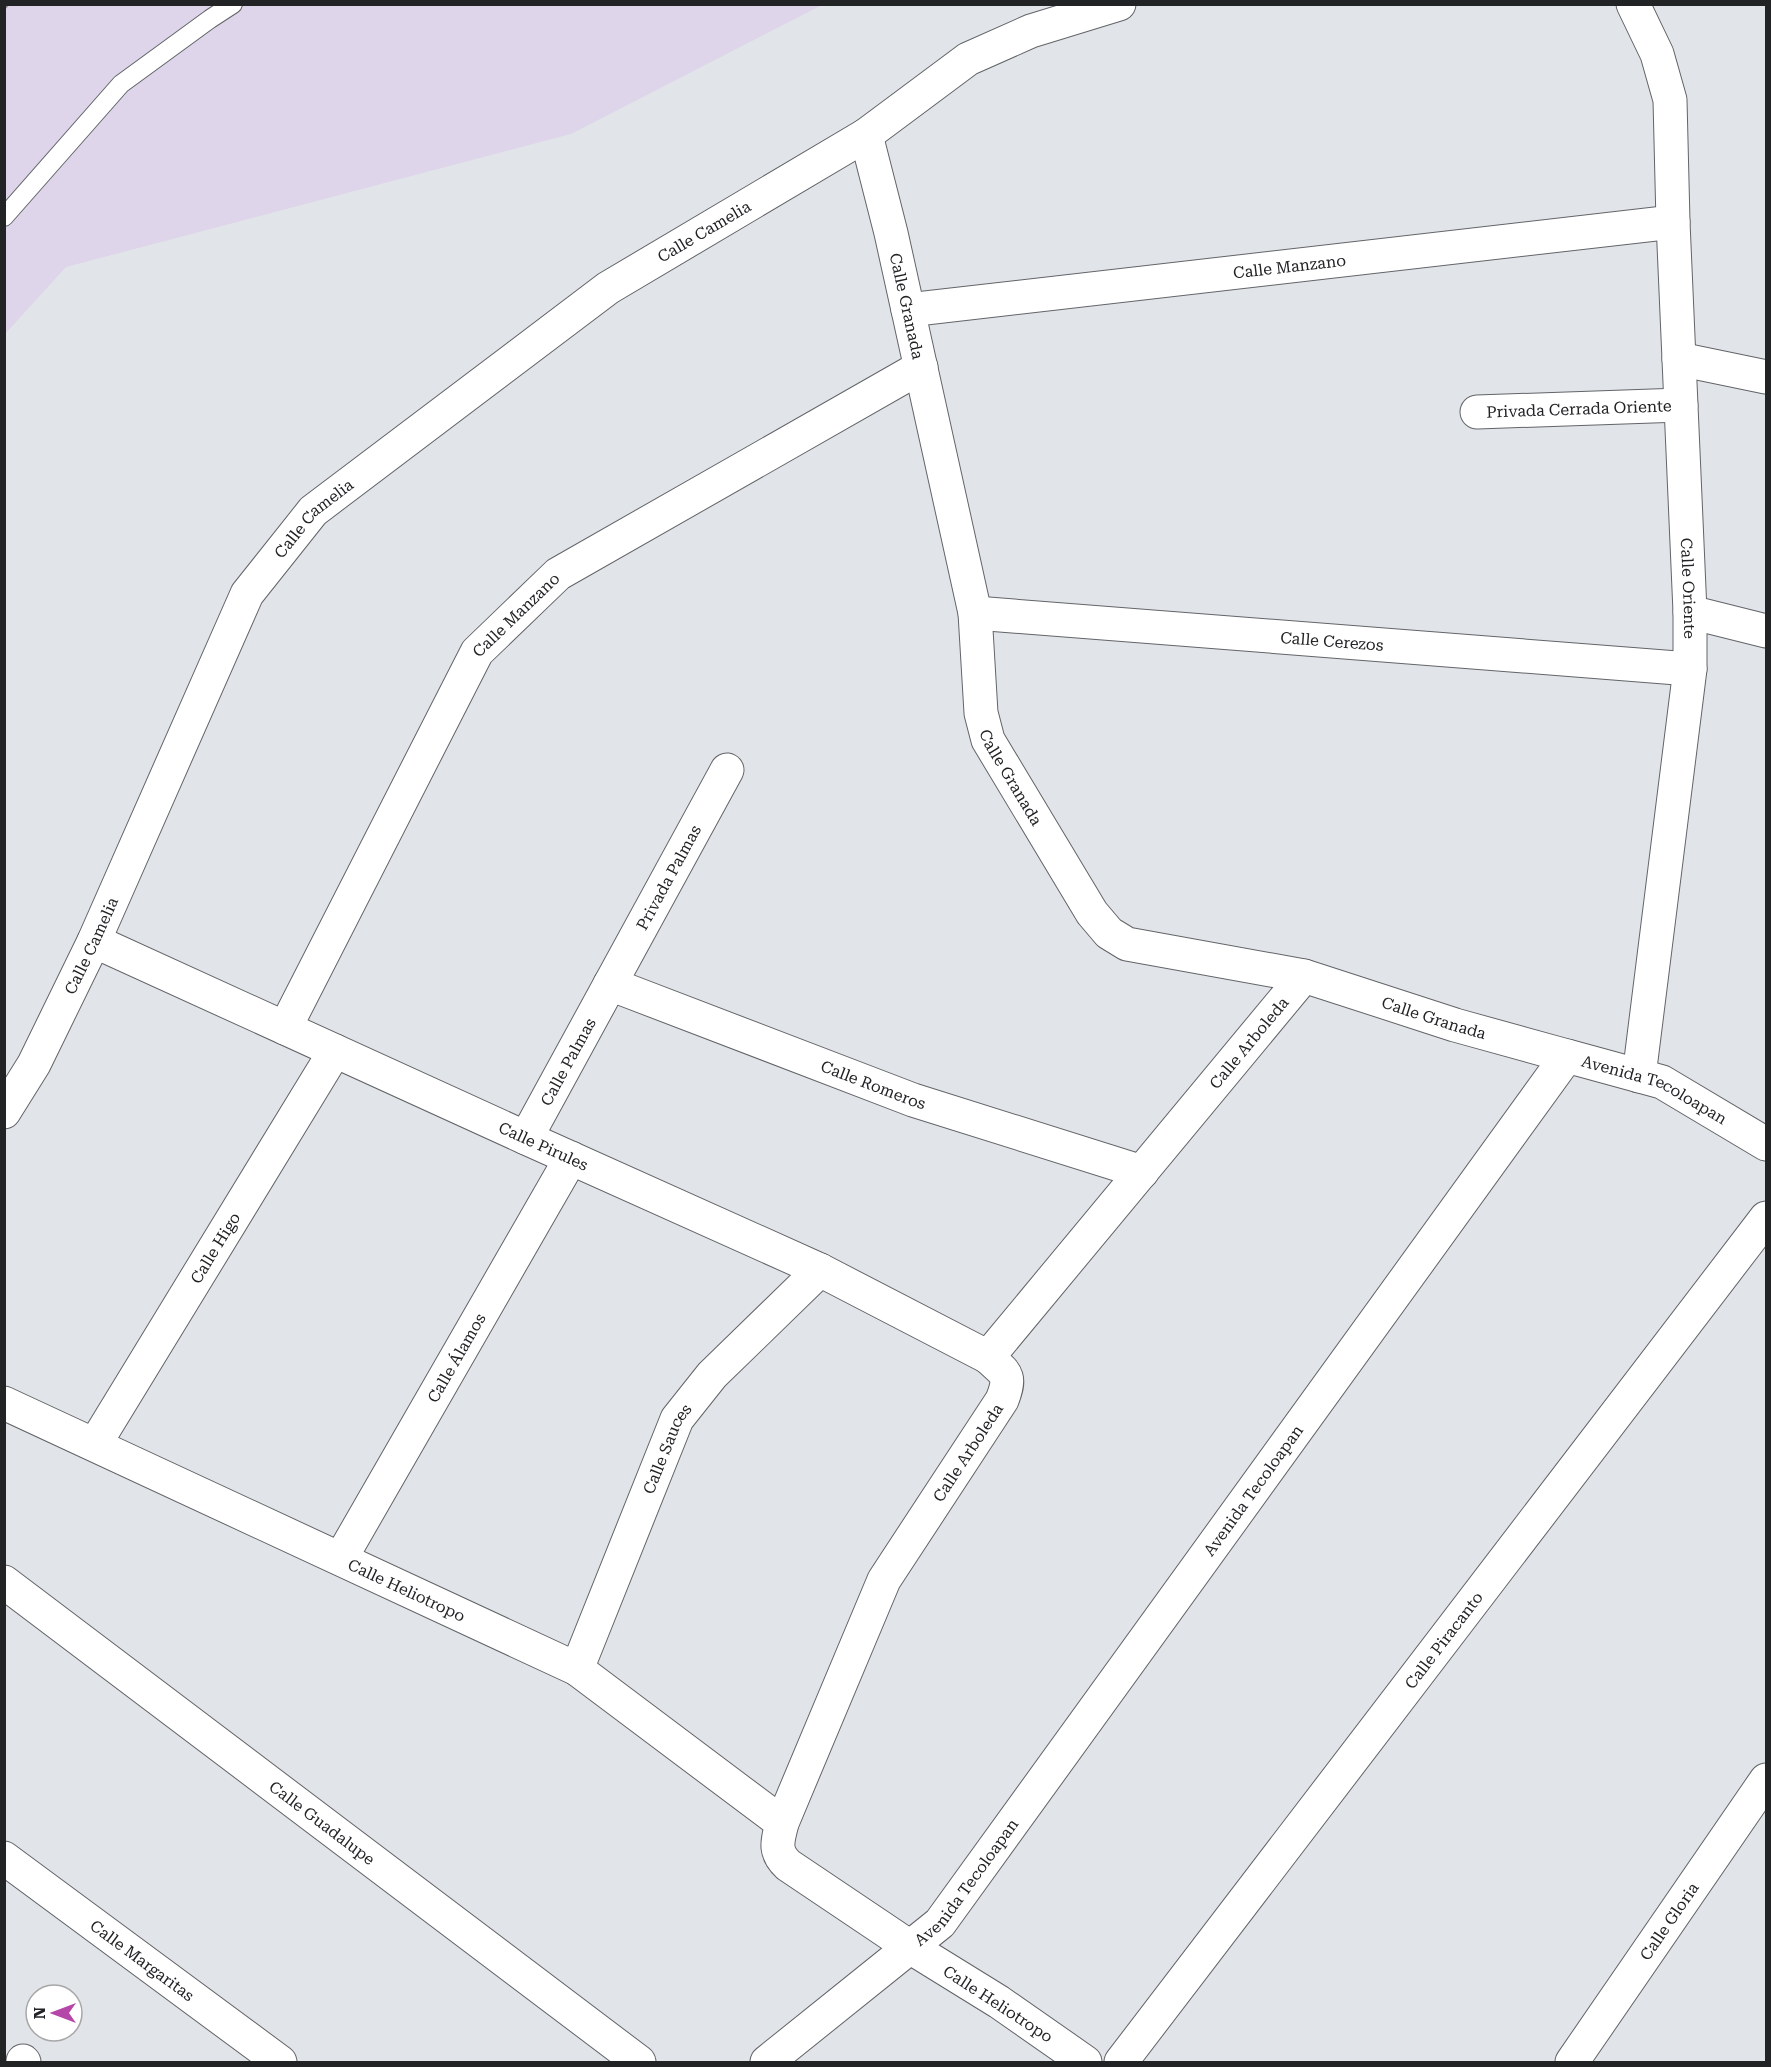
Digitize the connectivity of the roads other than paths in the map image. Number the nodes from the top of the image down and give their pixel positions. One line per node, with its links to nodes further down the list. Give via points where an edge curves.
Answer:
1 (233, 4): 5 (lane, via 121,84)
2 (1119, 4): 4 (street, Calle Camelia, via 1031,31 968,58)
3 (1633, 4): 6 (street, Calle Oriente, via 1657,54 1670,100)
4 (866, 135): 7 (street, Calle Granada); 18 (street, Calle Camelia, via 608,288 313,511 247,594)
5 (4, 217)
6 (1673, 222): 7 (street, Calle Manzano); 8 (street, Calle Oriente)
7 (908, 310): 9 (street, Calle Granada)
8 (1679, 359): 10 (street); 11 (street, Calle Oriente)
9 (921, 367): 14 (street, Calle Granada); 21 (street, Calle Manzano, via 558,574 477,652)
10 (1767, 377)
11 (1681, 405): 12 (street, Privada Cerrada Oriente); 13 (street, Calle Oriente)
12 (1477, 412)
13 (1690, 612): 15 (street); 16 (street, Calle Oriente)
14 (975, 613): 16 (street, Calle Cerezos); 19 (street, Calle Granada, via 981,713 988,740 1092,913 1109,933 1127,944)
15 (1767, 631)
16 (1690, 669): 24 (street, Calle Oriente)
17 (727, 770): 20 (street, Privada Palmas)
18 (93, 941): 21 (street, Calle Pirules); 25 (street, Calle Camelia, via 34,1064)
19 (1304, 976): 23 (street, Calle Granada, via 1455,1025); 29 (street, Calle Arboleda)
20 (610, 984): 26 (street, Calle Palmas); 29 (street, Calle Romeros, via 913,1100)
21 (285, 1028): 22 (street, Calle Pirules)
22 (334, 1051): 26 (street, Calle Pirules); 34 (street, Calle Higo)
23 (1568, 1056): 24 (street, Avenida Tecoloapan); 41 (street, Avenida Tecoloapan, via 940,1923)
24 (1640, 1076): 27 (street, Avenida Tecoloapan, via 1662,1082)
25 (4, 1112)
26 (526, 1138): 28 (street, Calle Pirules)
27 (1767, 1144)
28 (571, 1158): 31 (street, Calle Pirules); 35 (street, Calle Álamos)
29 (1142, 1172): 32 (street, Calle Arboleda)
30 (1767, 1218): 46 (street, Calle Piracanto)
31 (820, 1270): 32 (street, Calle Pirules); 37 (street, Calle Sauces, via 712,1375 677,1419)
32 (988, 1357): 39 (street, Calle Arboleda, via 1005,1372 1008,1384 1002,1400 884,1580)
33 (4, 1402): 34 (street, Calle Heliotropo)
34 (95, 1444): 35 (street, Calle Heliotropo)
35 (341, 1558): 37 (street, Calle Heliotropo)
36 (4, 1582): 43 (street, Calle Guadalupe)
37 (578, 1669): 39 (street, Calle Heliotropo)
38 (1767, 1780): 47 (street, Calle Gloria)
39 (782, 1823): 41 (street, Calle Arboleda, via 777,1846 780,1858)
40 (4, 1858): 42 (street, Calle Margaritas)
41 (910, 1947): 44 (street, Avenida Tecoloapan); 45 (street, Calle Heliotropo, via 999,2001)
42 (280, 2062)
43 (639, 2062)
44 (767, 2062)
45 (1085, 2062)
46 (1121, 2062)
47 (1572, 2062)

